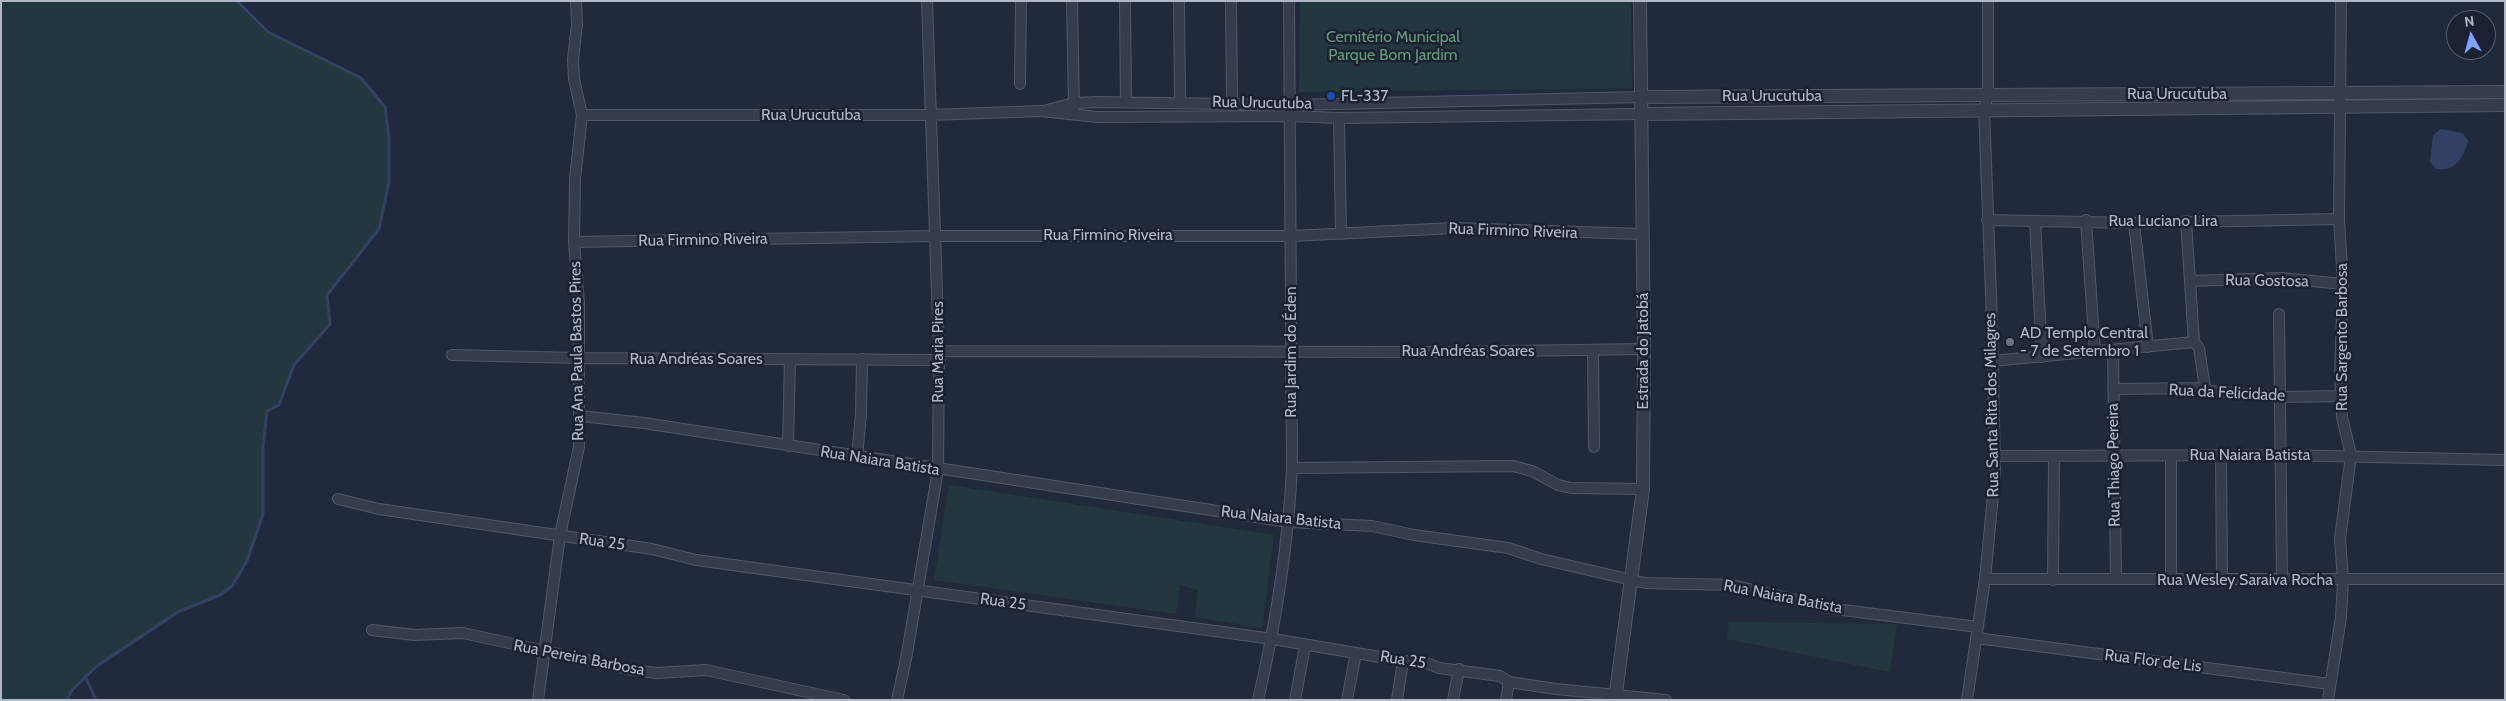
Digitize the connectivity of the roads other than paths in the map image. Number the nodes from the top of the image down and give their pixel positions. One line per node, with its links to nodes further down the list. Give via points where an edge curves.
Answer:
1 (576, 1): 28 (street, Rua Ana Paula Bastos Pires, via 573,60)
2 (927, 1): 27 (street, Rua Maria Pires)
3 (1021, 1): 12 (street)
4 (1072, 1): 19 (street)
5 (1125, 1): 17 (street)
6 (1179, 1): 18 (street)
7 (1231, 1): 20 (street)
8 (1289, 1): 21 (street, Rua Jardim do Éden)
9 (1640, 1): 16 (street, Estrada do Jatobá)
10 (1988, 1): 14 (street, Rua Santa Rita dos Milagres)
11 (2341, 1): 15 (street, Rua Sargento Barbosa)
12 (1020, 84)
13 (2505, 92): 15 (street, Rua Urucutuba)
14 (1988, 94): 15 (street, Rua Urucutuba); 16 (street, Rua Urucutuba); 24 (street, Rua Santa Rita dos Milagres)
15 (2340, 94): 23 (street, Rua Sargento Barbosa)
16 (1641, 98): 21 (street, Rua Urucutuba); 26 (street, Estrada do Jatobá)
17 (1126, 102): 18 (street, Rua Urucutuba); 19 (street, Rua Urucutuba)
18 (1180, 102): 20 (street, Rua Urucutuba)
19 (1074, 103): 25 (street, Rua Urucutuba); 29 (street)
20 (1232, 103): 21 (street, Rua Urucutuba)
21 (1290, 105): 30 (street, Rua Jardim do Éden)
22 (2505, 105): 23 (street, Rua Urucutuba)
23 (2340, 107): 24 (street, Rua Urucutuba); 32 (street, Rua Sargento Barbosa)
24 (1984, 109): 26 (street, Rua Urucutuba); 33 (street, Rua Santa Rita dos Milagres)
25 (1041, 111): 27 (street, Rua Urucutuba); 29 (street, Rua Urucutuba)
26 (1642, 114): 31 (street, Rua Urucutuba); 39 (street, Estrada do Jatobá)
27 (930, 115): 28 (street, Rua Urucutuba); 40 (street, Rua Maria Pires)
28 (582, 116): 42 (street, Rua Ana Paula Bastos Pires)
29 (1073, 116): 30 (street, Rua Urucutuba)
30 (1290, 116): 31 (street, Rua Urucutuba); 41 (street, Rua Jardim do Éden)
31 (1340, 118): 38 (street)
32 (2339, 219): 36 (street, Rua Luciano Lira); 44 (street, Rua Sargento Barbosa)
33 (1987, 220): 35 (street, Rua Luciano Lira); 59 (street, Rua Santa Rita dos Milagres)
34 (2086, 220): 35 (street, Rua Luciano Lira); 37 (street, Rua Luciano Lira); 52 (street)
35 (2035, 221): 55 (street)
36 (2186, 221): 37 (street, Rua Luciano Lira); 43 (street)
37 (2134, 222): 47 (street)
38 (1341, 234): 39 (street, Rua Firmino Riveira, via 1454,228); 41 (street, Rua Firmino Riveira)
39 (1642, 234): 48 (street, Estrada do Jatobá)
40 (936, 236): 41 (street, Rua Firmino Riveira); 42 (street, Rua Firmino Riveira); 54 (street, Rua Maria Pires)
41 (1291, 236): 49 (street, Rua Jardim do Éden)
42 (574, 242): 56 (street, Rua Ana Paula Bastos Pires)
43 (2190, 281): 44 (street, Rua Gostosa, via 2281,278); 46 (street)
44 (2343, 284): 62 (street, Rua Sargento Barbosa)
45 (2279, 314): 63 (street)
46 (2194, 342): 47 (street); 60 (street)
47 (2148, 347): 51 (street)
48 (1644, 349): 50 (street, Rua Andréas Soares); 78 (street, Estrada do Jatobá)
49 (1291, 350): 50 (street, Rua Andréas Soares); 54 (street, Rua Andréas Soares); 76 (street, Rua Jardim do Éden)
50 (1594, 350): 66 (street)
51 (2113, 350): 52 (street); 61 (street, Rua Thiago Pereira)
52 (2095, 352): 55 (street)
53 (452, 355): 56 (street, Rua Andréas Soares)
54 (940, 356): 58 (street, Rua Andréas Soares); 77 (street, Rua Maria Pires)
55 (2042, 357): 59 (street)
56 (579, 358): 57 (street, Rua Andréas Soares); 64 (street, Rua Ana Paula Bastos Pires)
57 (790, 359): 58 (street, Rua Andréas Soares); 65 (street)
58 (862, 360): 74 (street)
59 (1992, 361): 70 (street, Rua Santa Rita dos Milagres)
60 (2205, 388): 61 (street, Rua da Felicidade); 63 (street, Rua da Felicidade)
61 (2113, 389): 68 (street, Rua Thiago Pereira)
62 (2341, 396): 63 (street, Rua da Felicidade); 73 (street, Rua Sargento Barbosa)
63 (2279, 397): 67 (street)
64 (580, 416): 65 (street, Rua Naiara Batista); 81 (street, Rua Ana Paula Bastos Pires, via 579,447)
65 (788, 446): 74 (street, Rua Naiara Batista)
66 (1594, 447)
67 (2282, 454): 69 (street, Rua Naiara Batista); 73 (street, Rua Naiara Batista); 89 (street)
68 (2114, 455): 71 (street, Rua Naiara Batista); 72 (street, Rua Naiara Batista); 88 (street, Rua Thiago Pereira)
69 (2221, 455): 72 (street, Rua Naiara Batista); 84 (street)
70 (1995, 456): 71 (street, Rua Naiara Batista); 82 (street, Rua Santa Rita dos Milagres)
71 (2054, 456): 87 (street)
72 (2171, 456): 83 (street)
73 (2351, 456): 75 (street, Rua Naiara Batista); 90 (street, Rua Sargento Barbosa, via 2340,538)
74 (857, 457): 77 (street, Rua Naiara Batista)
75 (2505, 460)
76 (1292, 468): 78 (street, via 1513,466 1571,488); 80 (street, Rua Jardim do Éden)
77 (938, 470): 80 (street, Rua Naiara Batista); 91 (street, Rua Maria Pires)
78 (1643, 489): 86 (street, Estrada do Jatobá)
79 (338, 499): 81 (street, Rua 25, via 379,509)
80 (1289, 522): 86 (street, Rua Naiara Batista, via 1372,526 1488,545); 94 (street, Rua Jardim do Éden)
81 (560, 535): 91 (street, Rua 25, via 652,549 696,560); 96 (street, Rua Ana Paula Bastos Pires)
82 (1985, 579): 87 (street, Rua Wesley Saraiva Rocha); 93 (street, Rua Santa Rita dos Milagres)
83 (2171, 579): 84 (street, Rua Wesley Saraiva Rocha); 88 (street, Rua Wesley Saraiva Rocha)
84 (2222, 579): 89 (street, Rua Wesley Saraiva Rocha)
85 (2505, 579): 90 (street, Rua Wesley Saraiva Rocha)
86 (1631, 580): 93 (street, Rua Naiara Batista, via 1732,585 1835,609); 103 (street, Estrada do Jatobá)
87 (2053, 580): 88 (street, Rua Wesley Saraiva Rocha)
88 (2116, 580)
89 (2282, 580): 90 (street, Rua Wesley Saraiva Rocha)
90 (2344, 580): 101 (street, Rua Sargento Barbosa)
91 (917, 589): 94 (street, Rua 25); 106 (street, Rua Maria Pires)
92 (372, 630): 96 (street, Rua Pereira Barbosa, via 414,635 463,633)
93 (1977, 633): 101 (street, Rua Flor de Lis); 115 (street, Rua Santa Rita dos Milagres)
94 (1273, 638): 95 (street, Rua 25); 107 (street, Rua Jardim do Éden)
95 (1305, 646): 97 (street, Rua 25); 108 (street)
96 (545, 651): 104 (street, Rua Ana Paula Bastos Pires); 105 (street, Rua Pereira Barbosa, via 657,673 706,670)
97 (1356, 653): 98 (street, Rua 25); 109 (street)
98 (1403, 661): 99 (street, Rua 25); 110 (street)
99 (1459, 669): 100 (street, Rua 25, via 1500,676); 111 (street)
100 (1509, 682): 102 (street, Rua 25); 112 (street)
101 (2330, 684): 116 (street, Rua Sargento Barbosa)
102 (1556, 689): 103 (street, Rua 25); 113 (street)
103 (1616, 698): 114 (street, Rua 25)
104 (538, 700)
105 (844, 700)
106 (897, 700)
107 (1258, 700)
108 (1295, 700)
109 (1347, 700)
110 (1397, 700)
111 (1453, 700)
112 (1506, 700)
113 (1554, 700)
114 (1666, 700)
115 (1968, 700)
116 (2329, 700)

